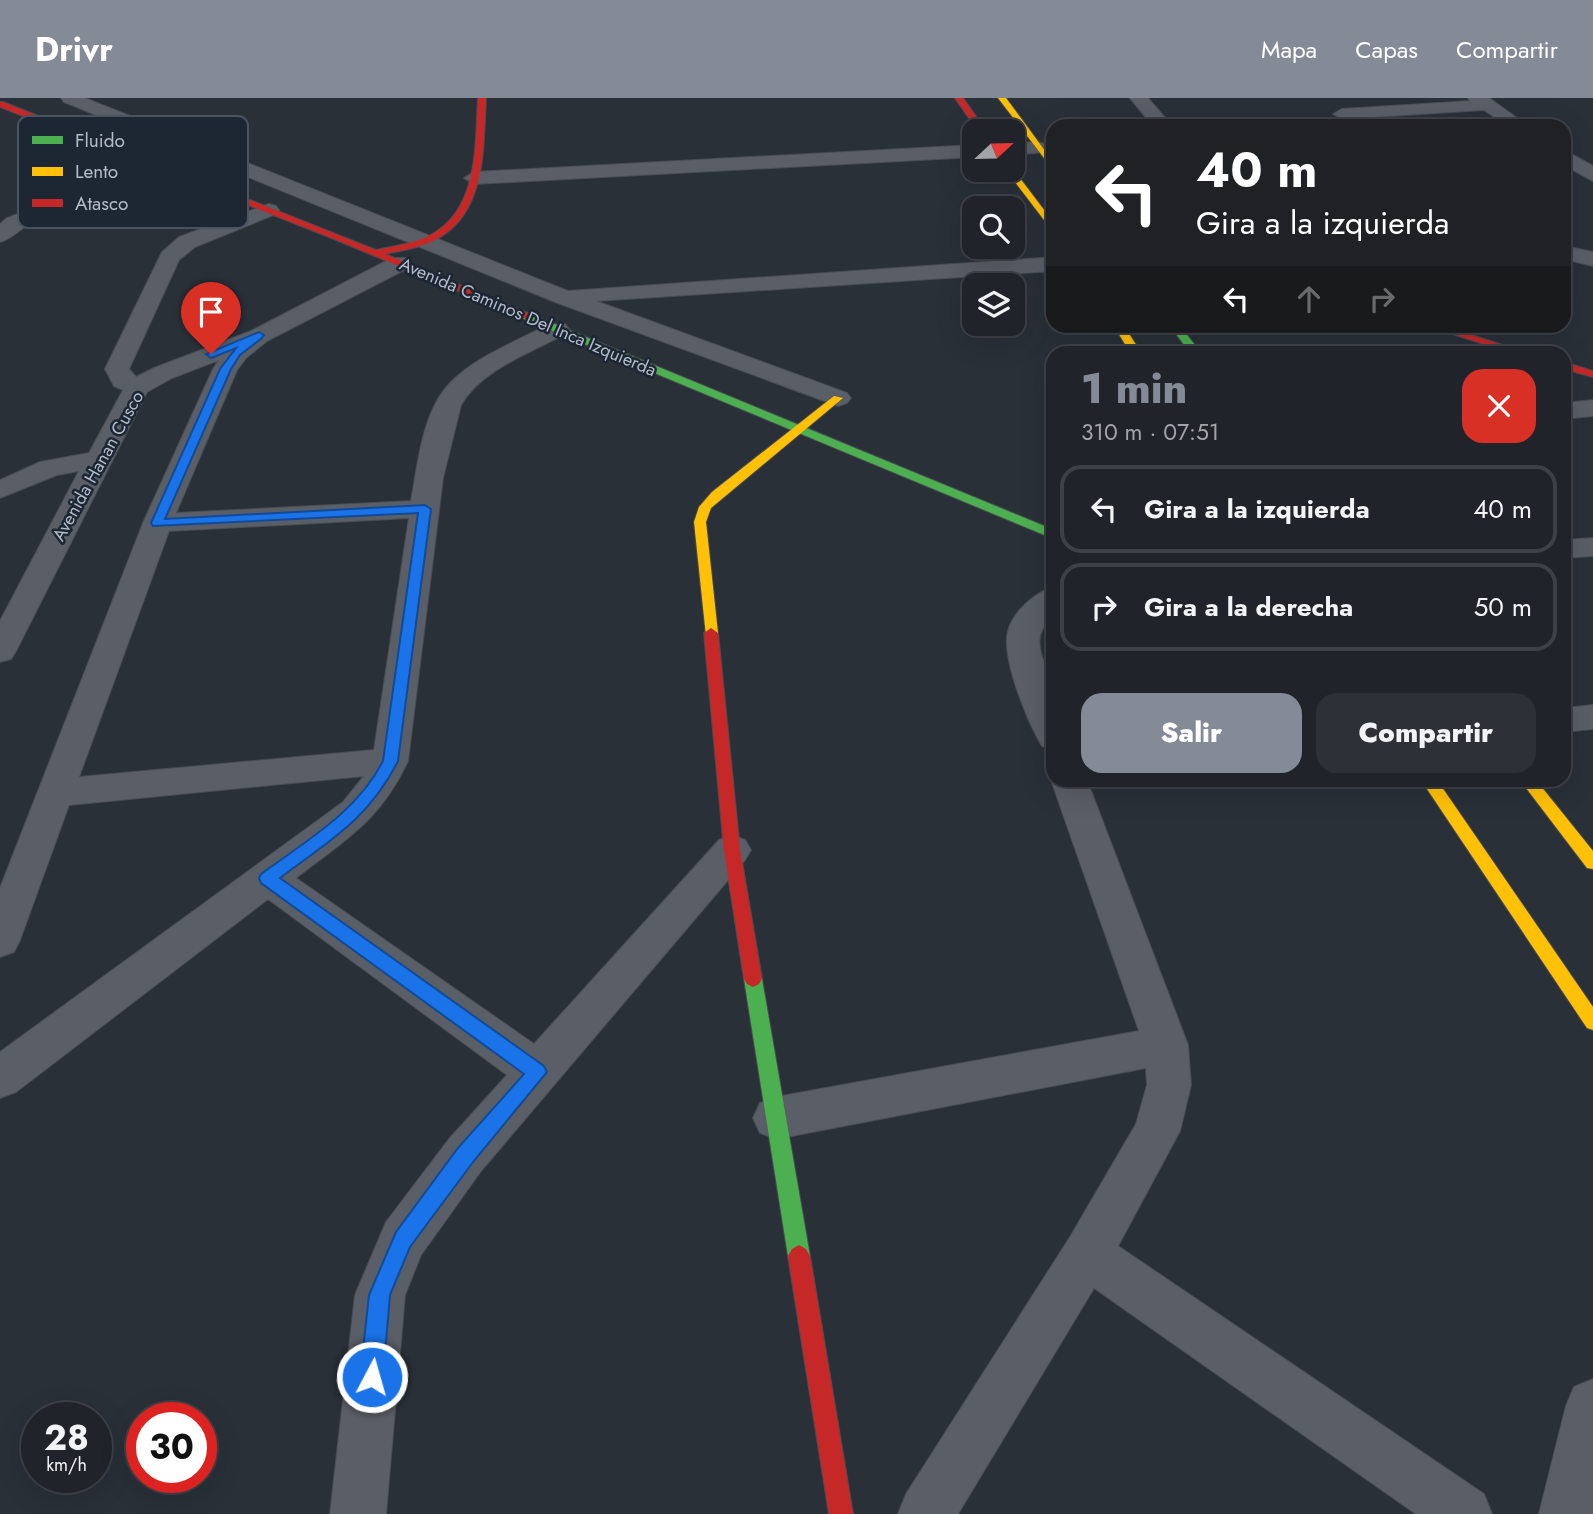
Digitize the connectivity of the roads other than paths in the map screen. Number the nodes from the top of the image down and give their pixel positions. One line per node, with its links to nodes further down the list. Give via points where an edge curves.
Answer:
1 (70, 98): 9 (street, Avenida Caminos Del Inca Izquierda)
2 (482, 98): 21 (main road)
3 (959, 98): 10 (main road)
4 (1002, 98): 15 (main road)
5 (1139, 98): 11 (street)
6 (1482, 102): 12 (street, via 1337,110); 13 (street)
7 (1, 104): 8 (main road, Avenida Caminos Del Inca Izquierda)
8 (32, 116)
9 (115, 116)
10 (974, 119)
11 (1157, 119)
12 (1348, 119)
13 (1508, 119)
14 (1026, 148): 15 (street)
15 (1038, 148): 17 (main road)
16 (962, 152): 21 (street)
17 (1046, 158)
18 (1571, 161): 20 (street)
19 (248, 169): 30 (street, Avenida Caminos Del Inca Izquierda)
20 (1593, 176)
21 (474, 178): 30 (main road, via 461,219)
22 (1020, 182): 25 (main road)
23 (248, 202): 24 (main road, Avenida Caminos Del Inca Izquierda)
24 (269, 210): 26 (street); 33 (main road, Avenida Caminos Del Inca Izquierda)
25 (1046, 214)
26 (248, 218)
27 (18, 220): 29 (street)
28 (223, 228): 41 (street, via 187,242 170,257 117,369 122,380)
29 (0, 236)
30 (428, 241): 33 (main road); 35 (street, Avenida Caminos Del Inca Izquierda)
31 (1571, 253): 32 (street)
32 (1592, 257)
33 (388, 258): 35 (main road, Avenida Caminos Del Inca Izquierda); 37 (street, Avenida Hanan Cusco)
34 (1046, 265): 35 (street)
35 (560, 313): 42 (street, Avenida Caminos Del Inca Izquierda); 45 (main road, Avenida Caminos Del Inca Izquierda); 48 (street, via 458,389 447,405)
36 (1466, 333): 38 (main road)
37 (259, 335): 41 (street, Avenida Hanan Cusco); 49 (street, via 225,369)
38 (1503, 346)
39 (1571, 367): 40 (main road)
40 (1593, 374)
41 (137, 387): 46 (street, Avenida Hanan Cusco)
42 (838, 398): 45 (main road)
43 (1593, 408): 44 (street)
44 (1571, 410)
45 (798, 428): 50 (main road, Avenida Caminos Del Inca Izquierda); 63 (main road, via 716,495 700,522)
46 (98, 460): 47 (street, via 50,468); 54 (street, Avenida Hanan Cusco)
47 (0, 490)
48 (425, 509): 49 (street); 58 (street)
49 (157, 523): 62 (street)
50 (1046, 532)
51 (1593, 547): 52 (street)
52 (1571, 549)
53 (1046, 604): 55 (street, via 1023,632 1026,660)
54 (0, 651)
55 (1046, 715)
56 (1593, 717): 57 (street)
57 (1571, 719)
58 (390, 761): 62 (street); 65 (street, via 356,812)
59 (1072, 787): 68 (street)
60 (1434, 787): 67 (main road)
61 (1533, 787): 64 (main road)
62 (56, 793): 66 (street)
63 (732, 850): 69 (street); 71 (main road)
64 (1593, 863)
65 (267, 878): 69 (street); 70 (street)
66 (0, 940)
67 (1593, 1022)
68 (1166, 1045): 71 (street); 72 (street, via 1169,1085 1157,1131)
69 (538, 1072): 74 (street, via 435,1194 403,1240 380,1295)
70 (0, 1078)
71 (776, 1118): 75 (main road)
72 (1087, 1254): 76 (street); 77 (street)
73 (1593, 1406): 78 (street)
74 (358, 1514)
75 (841, 1514)
76 (926, 1514)
77 (1464, 1514)
78 (1567, 1514)

